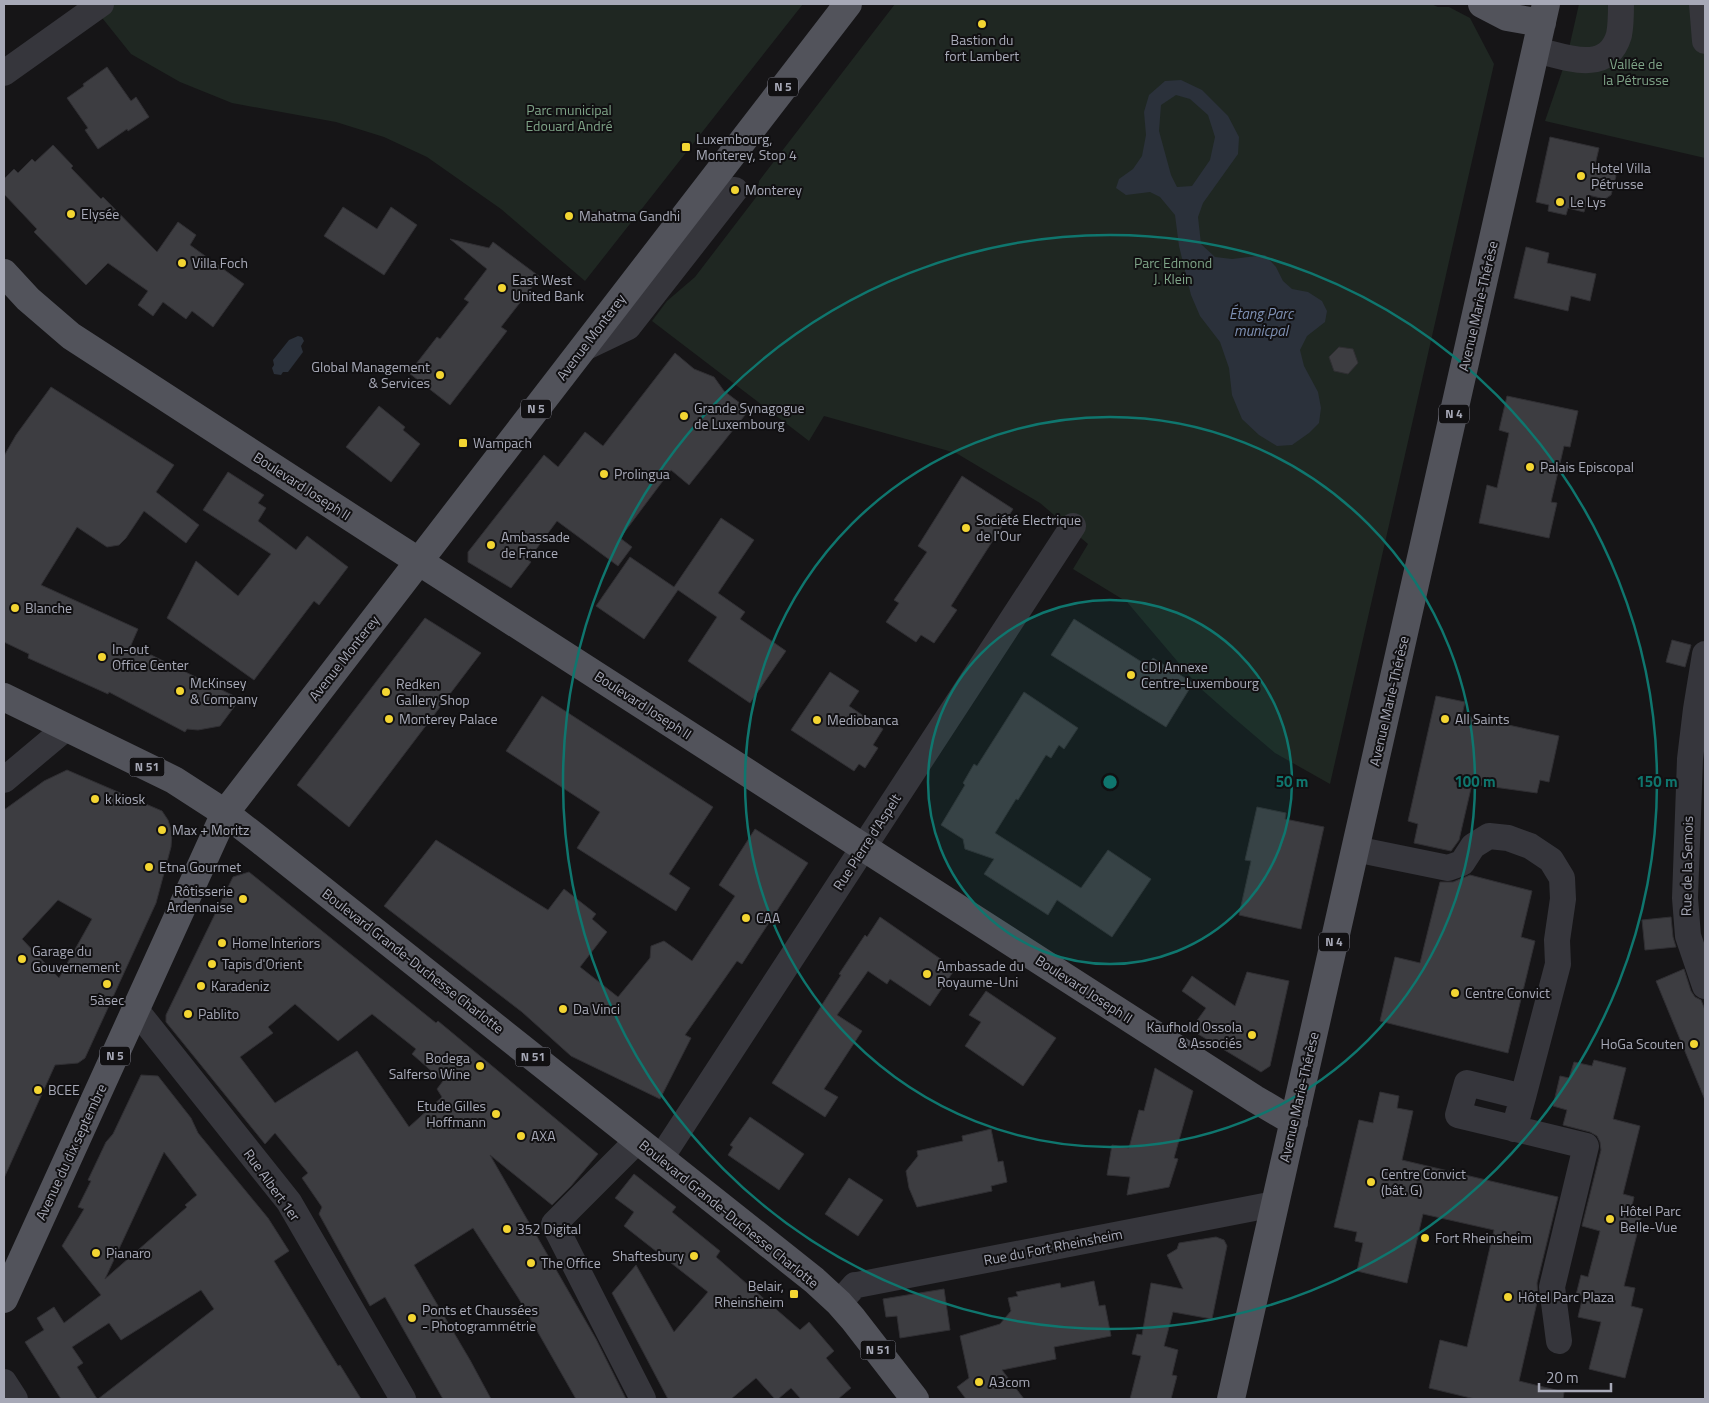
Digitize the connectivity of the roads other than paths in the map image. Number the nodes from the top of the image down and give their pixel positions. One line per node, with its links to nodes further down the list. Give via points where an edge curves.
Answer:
1 (101, 4): 9 (street)
2 (848, 4): 12 (main road, Avenue Monterey / N 5)
3 (1482, 4): 6 (main road, via 1507,17)
4 (1621, 4): 8 (street, via 1619,33 1613,49 1599,59 1582,61)
5 (1702, 4): 7 (street)
6 (1544, 14): 8 (main road, Avenue Marie-Thérèse / N 4)
7 (1705, 41)
8 (1536, 50): 21 (main road, Avenue Marie-Thérèse / N 4)
9 (4, 73)
10 (735, 190): 12 (street, via 628,327)
11 (4, 273): 14 (main road, Boulevard Joseph II, via 28,299 71,336)
12 (582, 349): 14 (main road, Avenue Monterey / N 5)
13 (1073, 526): 20 (street, Rue Pierre d'Aspelt)
14 (418, 561): 19 (main road, Avenue Monterey / N 5); 20 (main road, Boulevard Joseph II)
15 (1705, 654): 22 (street, Rue de la Semois, via 1690,759 1685,898 1688,936)
16 (4, 697): 17 (main road, Boulevard Grande-Duchesse Charlotte / N 51)
17 (66, 728): 18 (street); 19 (main road, Boulevard Grande-Duchesse Charlotte / N 51, via 174,780)
18 (4, 780)
19 (224, 813): 23 (main road, Avenue du dix septembre / N 5); 27 (main road, Boulevard Grande-Duchesse Charlotte / N 51)
20 (863, 847): 25 (main road, Boulevard Joseph II); 28 (street, Rue Pierre d'Aspelt)
21 (1356, 849): 24 (street, via 1448,868 1462,863 1473,846 1489,836 1508,838 1530,846 1551,860 1562,878 1558,964); 25 (main road, Avenue Marie-Thérèse / N 4)
22 (1704, 979)
23 (136, 1010): 30 (main road, Avenue du dix septembre / N 5); 35 (street, Rue Albert 1er, via 289,1202)
24 (1523, 1096): 26 (street); 26 (street, via 1467,1083 1458,1115)
25 (1294, 1122): 29 (main road, Avenue Marie-Thérèse / N 4)
26 (1514, 1129): 32 (street, via 1586,1146 1552,1287)
27 (638, 1140): 28 (main road, Boulevard Grande-Duchesse Charlotte / N 51); 36 (street, via 554,1224)
28 (660, 1158): 31 (main road, Boulevard Grande-Duchesse Charlotte / N 51)
29 (1275, 1204): 31 (street, Rue du Fort Rheinsheim, via 855,1285); 38 (main road, Avenue Marie-Thérèse / N 4)
30 (4, 1299)
31 (839, 1302): 37 (main road, Boulevard Grande-Duchesse Charlotte / N 51)
32 (1559, 1341)
33 (4, 1382): 34 (street)
34 (15, 1399)
35 (402, 1399)
36 (643, 1399)
37 (915, 1399)
38 (1231, 1399)

